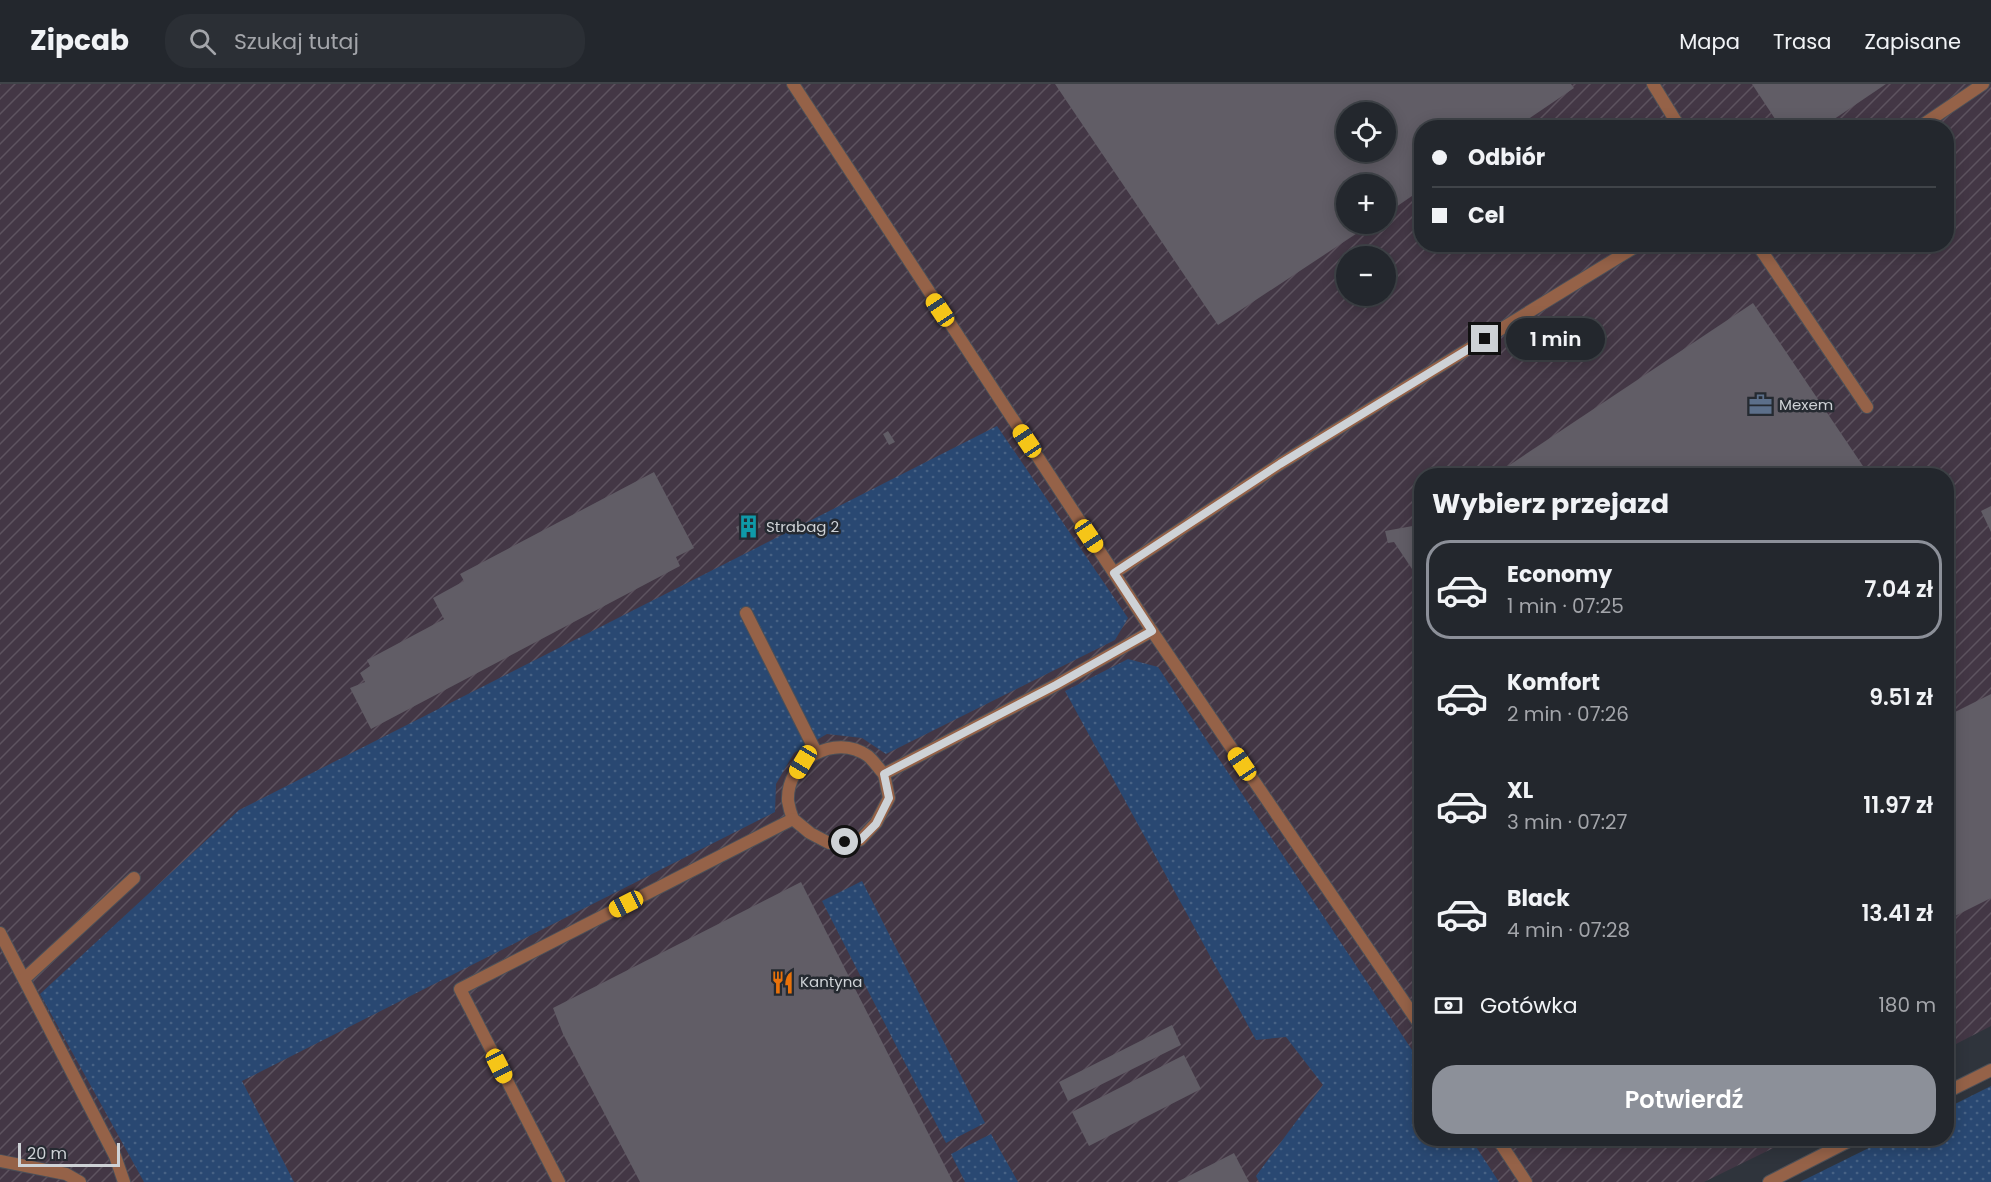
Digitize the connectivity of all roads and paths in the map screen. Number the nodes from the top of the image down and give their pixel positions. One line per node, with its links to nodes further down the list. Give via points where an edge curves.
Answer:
1 (793, 84): 9 (street)
2 (1653, 84): 4 (street)
3 (1983, 84): 5 (street)
4 (1675, 120)
5 (1930, 120)
6 (1627, 252): 9 (street, via 1280,464)
7 (1762, 252): 8 (street)
8 (1867, 407)
9 (1114, 573): 11 (street)
10 (746, 613): 12 (street)
11 (1152, 631): 13 (street); 18 (street)
12 (816, 752): 13 (street, via 848,747 868,756); 14 (street, via 803,762 791,782 788,801)
13 (884, 774): 14 (street, via 889,798 876,824 860,840 829,843)
14 (793, 819): 26 (street, via 460,989)
15 (134, 878): 17 (street)
16 (0, 933): 17 (street)
17 (24, 979): 25 (street, via 115,1156)
18 (1414, 1016)
19 (1991, 1070): 20 (street)
20 (1954, 1088)
21 (1502, 1146): 27 (street)
22 (1839, 1146): 28 (street)
23 (2, 1165): 24 (street, via 66,1174)
24 (80, 1182)
25 (124, 1182)
26 (559, 1182)
27 (1526, 1182)
28 (1769, 1182)

